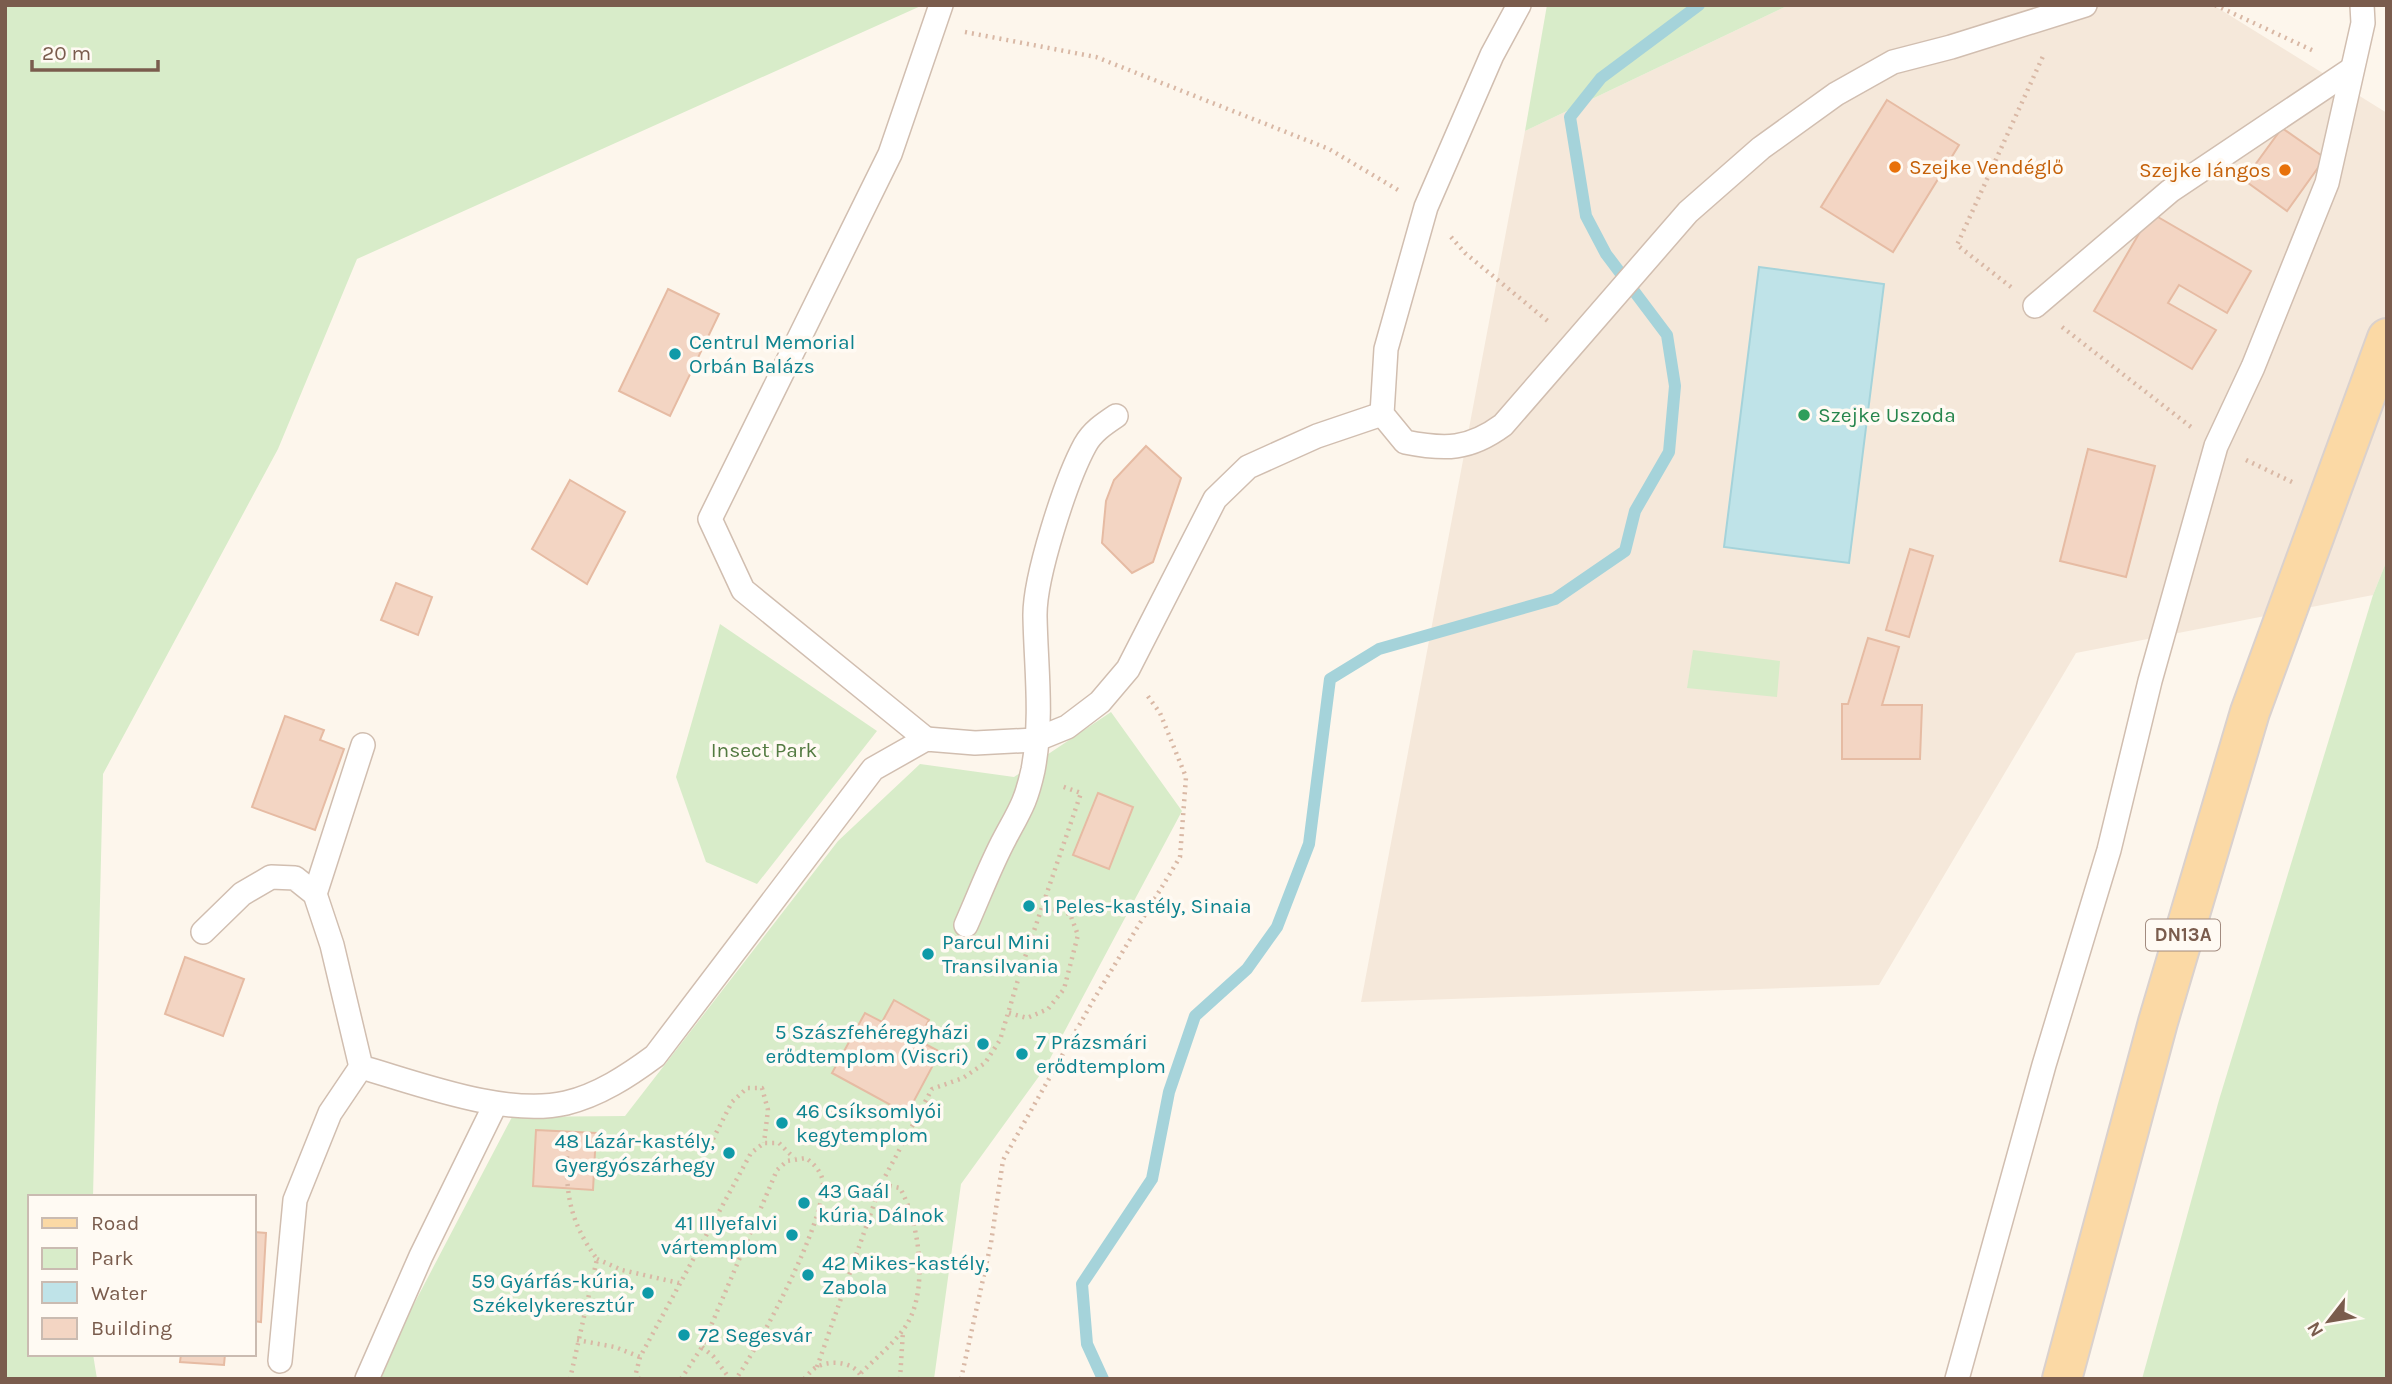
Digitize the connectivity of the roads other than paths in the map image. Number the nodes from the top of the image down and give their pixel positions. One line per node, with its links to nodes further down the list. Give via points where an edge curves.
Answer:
1 (1519, 5): 8 (lane, via 1492,55 1426,207 1386,349)
2 (2362, 5): 5 (lane, via 2363,23)
3 (2074, 8): 8 (lane, via 1893,62 1836,94 1761,148 1688,212 1503,425 1488,436 1455,448 1405,442)
4 (938, 15): 10 (lane, via 890,154 710,519 743,590)
5 (2352, 69): 6 (lane, via 2170,191); 20 (lane, via 2327,183 2216,446 2150,681 2109,850)
6 (2035, 306)
7 (2387, 338): 21 (main road, DN13A, via 2250,712)
8 (1381, 414): 11 (lane, via 1248,467 1215,499 1128,669 1100,702 1067,727)
9 (1116, 416): 11 (lane, via 1086,443 1038,578)
10 (926, 738): 11 (lane, via 975,743); 17 (lane, via 873,769 655,1056 622,1081 565,1103)
11 (1035, 740): 14 (lane, via 1024,807)
12 (363, 746): 13 (lane)
13 (315, 894): 15 (lane, via 295,878 271,877 242,894); 16 (lane)
14 (966, 925)
15 (203, 932)
16 (361, 1068): 17 (lane); 18 (lane, via 330,1113 295,1199)
17 (495, 1105): 19 (lane)
18 (280, 1361)
19 (367, 1379)
20 (1957, 1379)
21 (2062, 1379)

